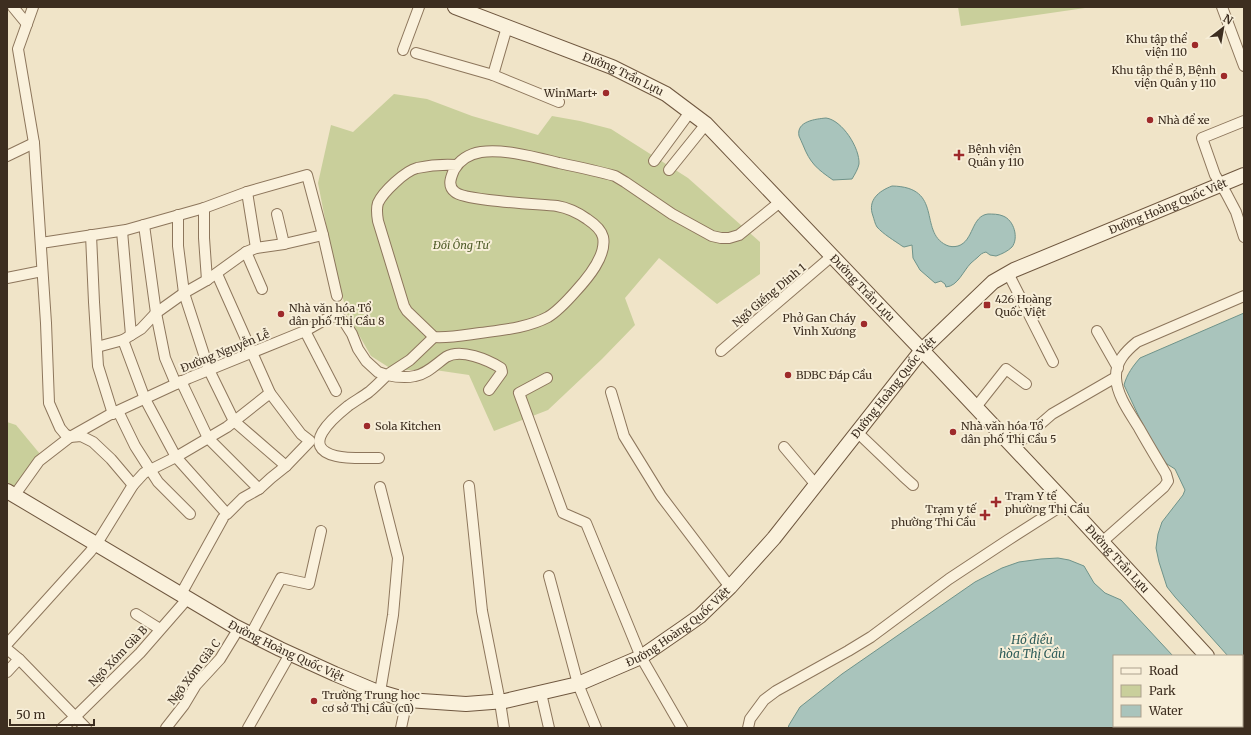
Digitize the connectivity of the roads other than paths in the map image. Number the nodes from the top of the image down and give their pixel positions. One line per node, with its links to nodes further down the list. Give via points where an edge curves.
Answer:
1 (13, 7): 6 (street)
2 (33, 7): 6 (street)
3 (420, 7): 8 (street)
4 (455, 7): 7 (main road, Đường Trần Lựu)
5 (1222, 7): 10 (street)
6 (27, 24): 16 (street, via 18,49)
7 (507, 27): 11 (street); 13 (main road, Đường Trần Lựu, via 612,67 666,94)
8 (403, 50)
9 (416, 53): 11 (street)
10 (1244, 66)
11 (493, 75): 12 (street)
12 (559, 102)
13 (690, 112): 15 (main road, Đường Trần Lựu); 18 (street)
14 (1244, 121): 22 (street, via 1202,138)
15 (706, 124): 20 (street); 24 (main road, Đường Trần Lựu)
16 (34, 143): 17 (street); 33 (street)
17 (7, 156)
18 (654, 161)
19 (457, 164): 24 (street, via 469,155 495,152 533,157 616,176 672,214 712,236 721,238 739,235); 51 (street, via 416,168 407,173 383,195 376,212 404,306); 51 (street, via 450,182 454,192 459,195 568,208 593,222 603,236 603,246 596,266 581,285 548,317 511,329 446,338)
20 (669, 170)
21 (1244, 175): 22 (main road, Đường Hoàng Quốc Việt)
22 (1221, 185): 32 (street, via 1236,212); 39 (main road, Đường Hoàng Quốc Việt)
23 (247, 192): 25 (street); 30 (street, via 307,175); 35 (street)
24 (780, 202): 37 (main road, Đường Trần Lựu)
25 (204, 208): 27 (street); 42 (street)
26 (277, 214): 34 (street)
27 (178, 215): 28 (street); 44 (street, via 178,246)
28 (144, 225): 29 (street); 47 (street)
29 (122, 230): 31 (street); 50 (street)
30 (323, 234): 34 (street); 45 (street)
31 (91, 235): 33 (street); 52 (street)
32 (1244, 237)
33 (41, 243): 38 (street)
34 (284, 244): 35 (street)
35 (256, 248): 36 (street)
36 (246, 252): 40 (street); 43 (street)
37 (832, 256): 53 (main road, Đường Trần Lựu); 54 (street, Ngõ Giếng Dinh 1)
38 (42, 271): 41 (street); 72 (street, via 49,403 60,428)
39 (1008, 273): 53 (main road, Đường Hoàng Quốc Việt, via 994,282); 56 (street)
40 (217, 274): 42 (street); 55 (street)
41 (7, 278)
42 (207, 280): 44 (street)
43 (262, 289)
44 (184, 293): 47 (street); 57 (street)
45 (337, 296)
46 (1244, 296): 58 (street, via 1137,342 1126,351)
47 (156, 314): 50 (street, via 141,329); 61 (street, via 165,358)
48 (305, 331): 55 (street, Đường Nguyễn Lễ); 59 (street, Đường Nguyễn Lễ, via 328,318 339,317 352,334 366,361); 64 (street)
49 (1097, 331): 58 (street)
50 (127, 337): 52 (street); 67 (street)
51 (434, 337): 59 (street, via 410,360)
52 (97, 347): 69 (street, via 98,366)
53 (922, 350): 68 (main road, Đường Trần Lựu); 71 (main road, Đường Hoàng Quốc Việt)
54 (721, 351)
55 (252, 352): 57 (street, Đường Nguyễn Lễ); 66 (street)
56 (1053, 362)
57 (209, 370): 61 (street, Đường Nguyễn Lễ); 70 (street)
58 (1117, 372): 75 (street, via 1052,414); 91 (street, via 1118,390 1124,403 1168,481)
59 (387, 376): 63 (street, via 415,376 447,356 467,354 501,368 502,372); 77 (street, via 338,414 319,440 324,451 337,457)
60 (547, 378): 103 (street, via 518,393 563,512 586,523)
61 (178, 383): 67 (street, Đường Nguyễn Lễ); 73 (street)
62 (1026, 384): 68 (street, via 1006,369)
63 (489, 390)
64 (336, 391)
65 (611, 392): 94 (street, via 624,436 652,482)
66 (270, 393): 70 (street); 78 (street, via 301,434 310,441)
67 (144, 398): 69 (street, Đường Nguyễn Lễ); 76 (street)
68 (976, 407): 75 (main road, Đường Trần Lựu)
69 (115, 412): 72 (street, Đường Nguyễn Lễ); 79 (street)
70 (234, 421): 73 (street); 78 (street)
71 (857, 432): 81 (main road, Đường Hoàng Quốc Việt); 82 (street)
72 (70, 437): 80 (street, via 81,436 93,442); 86 (street, Đường Nguyễn Lễ, via 39,461)
73 (208, 438): 76 (street); 85 (street)
74 (784, 447): 81 (street)
75 (1014, 447): 87 (main road, Đường Trần Lựu)
76 (176, 457): 79 (street); 85 (street, via 227,514 243,498)
77 (379, 458)
78 (286, 466): 85 (street)
79 (150, 470): 80 (street); 88 (street, via 158,482)
80 (132, 485): 92 (street)
81 (816, 485): 94 (main road, Đường Hoàng Quốc Việt, via 774,538)
82 (913, 485)
83 (469, 486): 110 (street, via 482,611)
84 (380, 487): 107 (street, via 398,558 393,615)
85 (259, 490)
86 (10, 494): 92 (main road, Đường Hoàng Quốc Việt)
87 (1066, 503): 91 (main road, Đường Trần Lựu); 121 (street, via 949,579 871,637 776,691 764,700 750,719)
88 (190, 514)
89 (223, 518): 95 (street, Ngõ Xóm Già B)
90 (322, 532): 98 (street, Ngõ Xóm Già C, via 309,584 281,578)
91 (1102, 542): 102 (main road, Đường Trần Lựu)
92 (96, 544): 95 (main road, Đường Hoàng Quốc Việt); 99 (street)
93 (549, 576): 106 (street)
94 (730, 587): 103 (main road, Đường Hoàng Quốc Việt, via 689,624)
95 (184, 596): 97 (street, Ngõ Xóm Già B); 98 (main road, Đường Hoàng Quốc Việt)
96 (136, 614): 97 (street)
97 (160, 629): 111 (street, Ngõ Xóm Già B, via 140,653)
98 (245, 631): 101 (main road, Đường Hoàng Quốc Việt); 114 (street, Ngõ Xóm Già C, via 196,685)
99 (7, 644)
100 (7, 649): 104 (street)
101 (290, 654): 107 (main road, Đường Hoàng Quốc Việt); 115 (street)
102 (1206, 655)
103 (641, 657): 106 (main road, Đường Hoàng Quốc Việt); 120 (street)
104 (18, 659): 105 (street); 111 (street)
105 (7, 672)
106 (578, 684): 108 (main road, Đường Hoàng Quốc Việt); 119 (street)
107 (380, 692): 109 (main road, Đường Hoàng Quốc Việt)
108 (541, 694): 110 (main road, Đường Hoàng Quốc Việt); 118 (street)
109 (407, 700): 110 (main road, Đường Hoàng Quốc Việt, via 466,704); 116 (street)
110 (500, 702): 117 (street)
111 (75, 717): 112 (street, Ngõ Xóm Già B); 113 (street)
112 (62, 728)
113 (86, 728)
114 (166, 728)
115 (248, 728)
116 (401, 728)
117 (504, 728)
118 (549, 728)
119 (596, 728)
120 (682, 728)
121 (748, 728)

